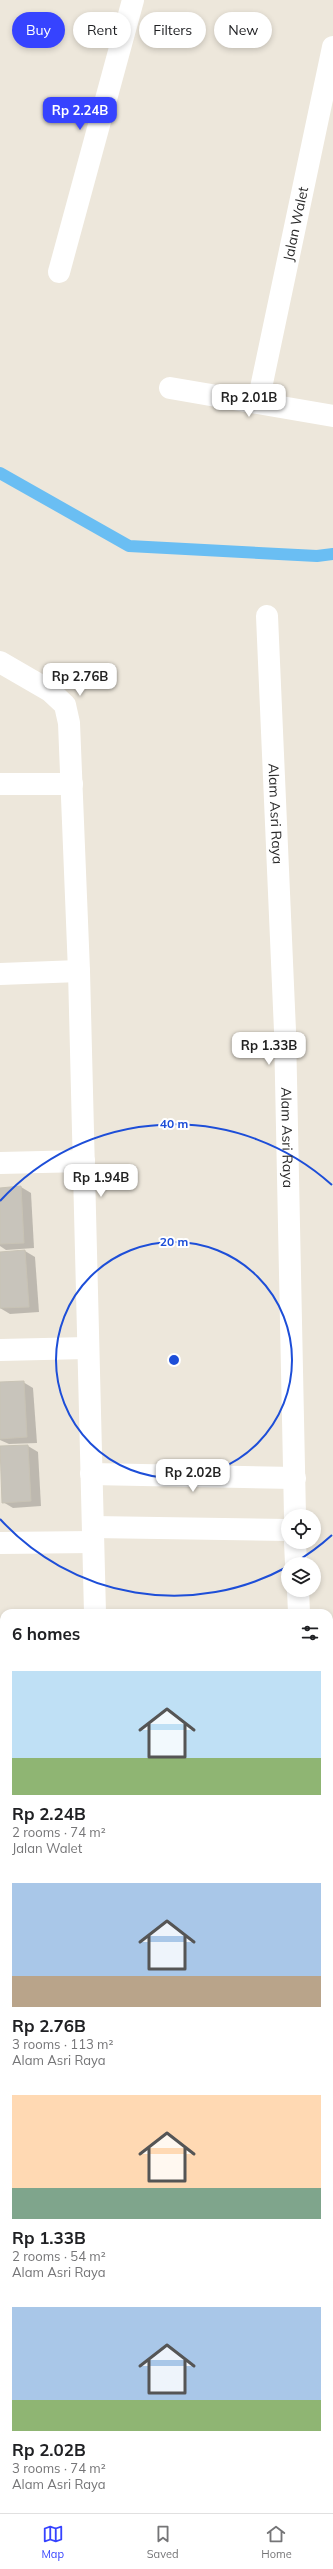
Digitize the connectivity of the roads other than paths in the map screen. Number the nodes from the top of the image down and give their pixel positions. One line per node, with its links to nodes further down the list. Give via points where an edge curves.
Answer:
1 (133, 0): 3 (street)
2 (333, 47): 5 (street, Jalan Walet)
3 (59, 272)
4 (170, 388): 5 (street)
5 (258, 402): 6 (street)
6 (333, 416)
7 (267, 616): 18 (street, Alam Asri Raya, via 285,1031)
8 (0, 662): 10 (street, via 50,691 65,705 69,722)
9 (0, 784): 10 (street)
10 (72, 784): 11 (street)
11 (79, 971): 12 (street); 13 (street)
12 (0, 974)
13 (84, 1161): 14 (street); 15 (street)
14 (0, 1163)
15 (88, 1348): 16 (street); 17 (street)
16 (0, 1350)
17 (91, 1474): 18 (street); 21 (street)
18 (295, 1478): 19 (street, Alam Asri Raya)
19 (295, 1509)
20 (281, 1530): 21 (street)
21 (93, 1534): 22 (street); 24 (street)
22 (0, 1543)
23 (298, 1597): 25 (street)
24 (95, 1609)
25 (299, 1609)

